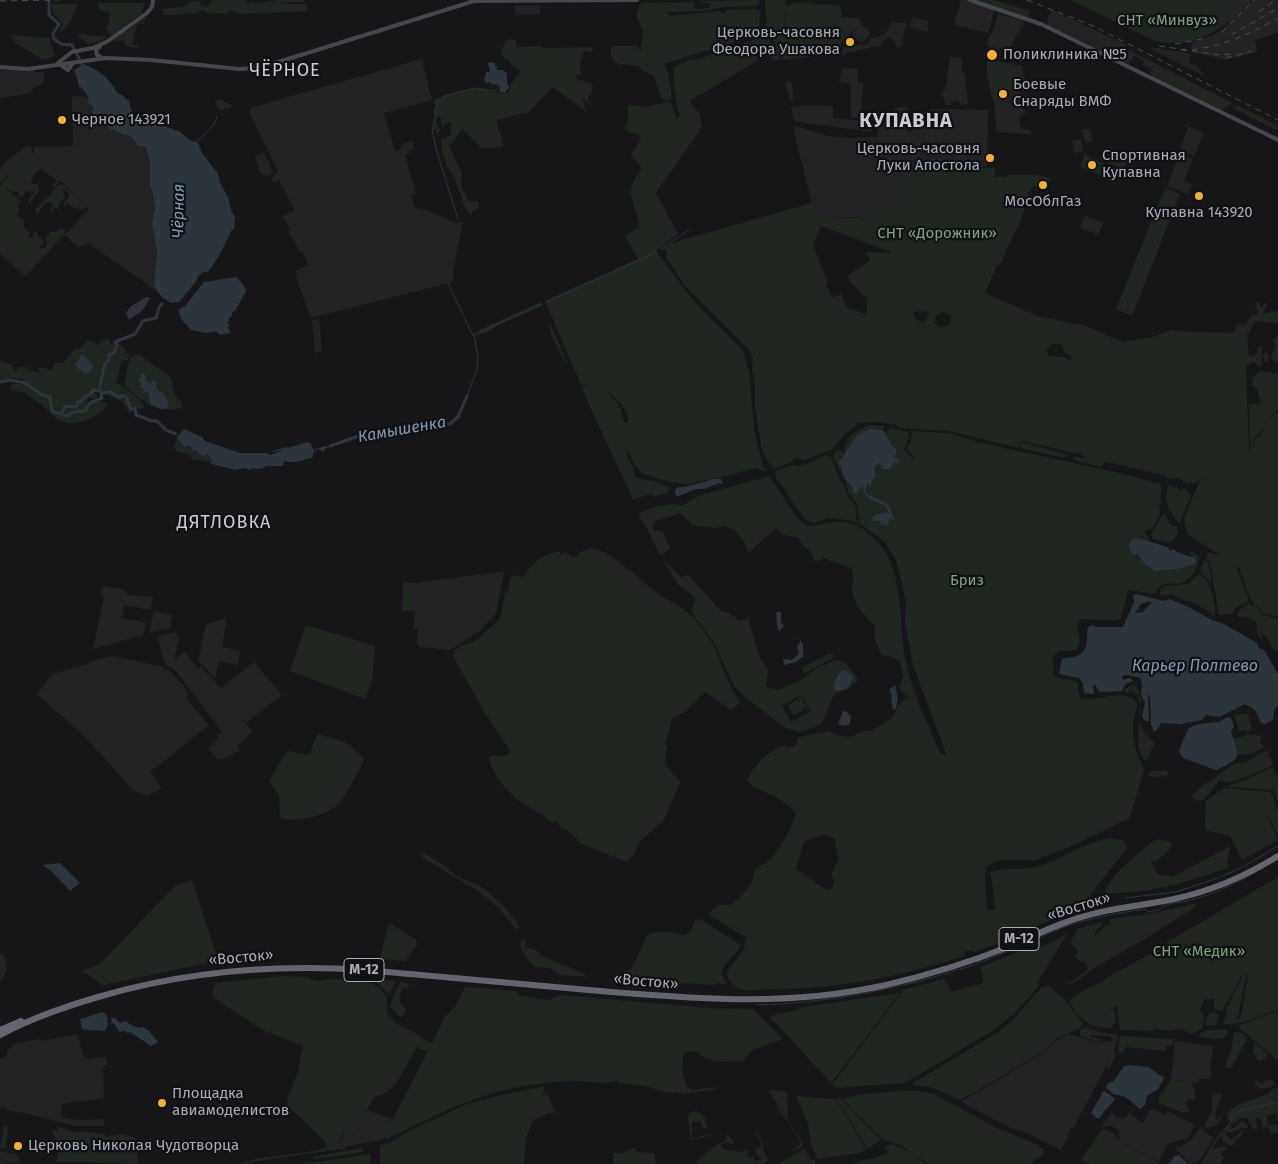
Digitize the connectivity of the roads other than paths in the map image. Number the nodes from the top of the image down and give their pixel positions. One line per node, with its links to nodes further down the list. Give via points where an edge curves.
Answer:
1 (153, 0): 4 (main road, via 146,14)
2 (638, 0): 7 (main road, via 474,1 318,51 252,68)
3 (970, 0): 13 (main road, via 1041,24)
4 (108, 41): 5 (main road); 7 (main road, via 96,50)
5 (87, 49): 6 (main road); 8 (main road, via 93,54)
6 (72, 52): 9 (main road, via 70,58); 10 (main road); 11 (main road)
7 (103, 58): 8 (main road)
8 (84, 60): 9 (main road)
9 (78, 61): 10 (main road); 11 (main road, via 68,70)
10 (67, 63): 11 (main road)
11 (58, 64): 12 (main road)
12 (0, 65)
13 (1278, 140)
14 (1278, 851): 17 (highway, «Восток» / М-12, via 1217,883 1172,896 1104,906 991,951 916,975 834,991)
15 (1278, 856): 17 (highway, «Восток» / М-12, via 1208,890 1173,900 1083,916 931,974 836,993)
16 (737, 998): 17 (highway, «Восток» / М-12); 18 (highway, «Восток» / М-12, via 354,966 265,965 198,971 135,983 57,1007); 19 (highway, «Восток» / М-12, via 679,997 347,969 266,968 197,974 126,989 59,1009)
17 (751, 998)
18 (0, 1030)
19 (0, 1035)

